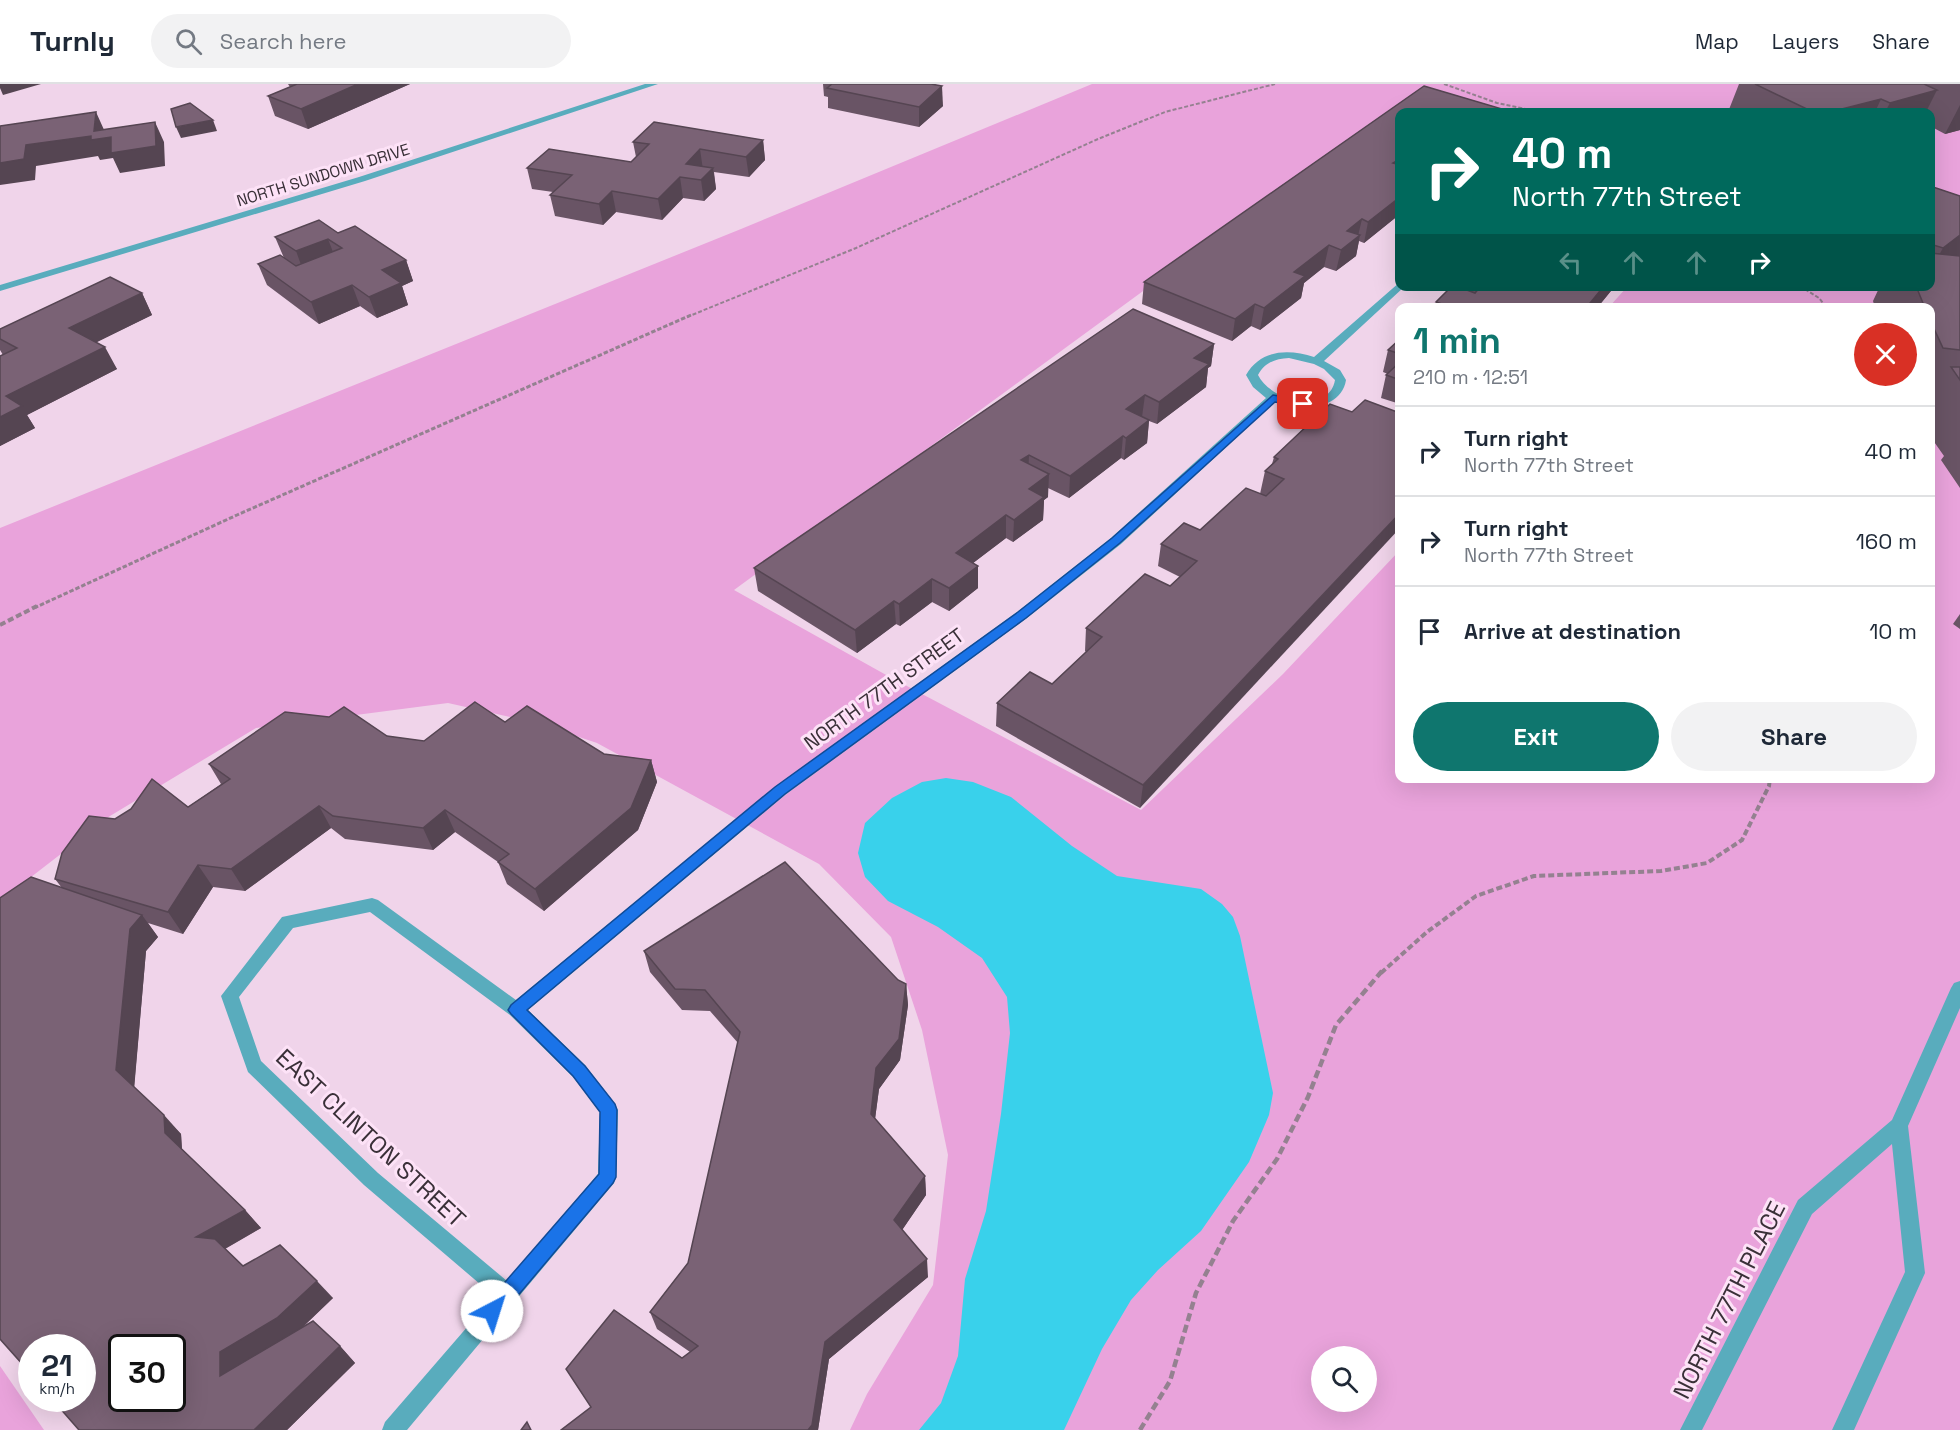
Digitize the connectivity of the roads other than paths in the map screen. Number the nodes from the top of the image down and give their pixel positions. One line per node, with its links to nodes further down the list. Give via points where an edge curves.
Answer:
1 (654, 84): 2 (street, NORTH SUNDOWN DRIVE, via 362,179)
2 (0, 288)
3 (1395, 290): 4 (street)
4 (1318, 360): 5 (street, via 1288,355 1263,360 1255,367 1254,383); 5 (street, via 1337,374 1340,383 1329,398 1303,404)
5 (1273, 398): 7 (street, NORTH 77TH STREET, via 1116,541 1022,615 780,791)
6 (1960, 988): 8 (street, NORTH 77TH PLACE)
7 (516, 1010): 9 (street, EAST CLINTON STREET, via 579,1071 609,1110 607,1177); 9 (street, EAST CLINTON STREET, via 372,904 288,922 230,996 254,1066 371,1179)
8 (1899, 1126): 11 (street, NORTH 77TH PLACE, via 1804,1207); 12 (street, NORTH 77TH PLACE, via 1914,1273)
9 (507, 1294): 10 (street, EAST CLINTON STREET)
10 (393, 1430)
11 (1691, 1430)
12 (1843, 1430)

